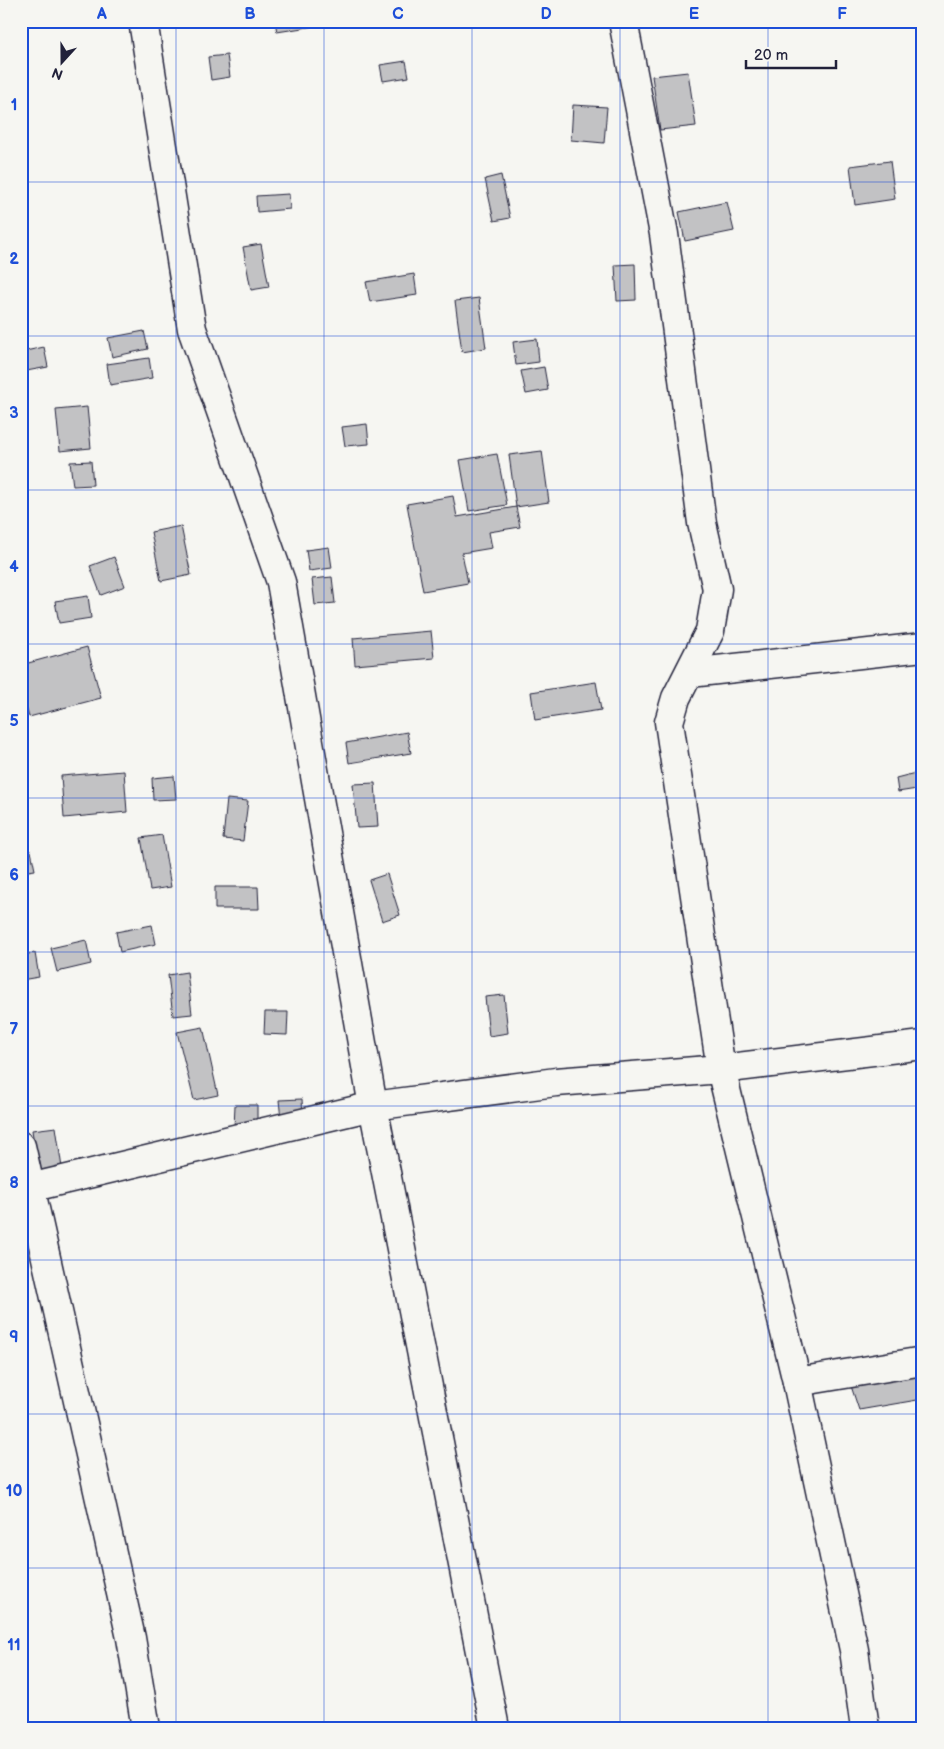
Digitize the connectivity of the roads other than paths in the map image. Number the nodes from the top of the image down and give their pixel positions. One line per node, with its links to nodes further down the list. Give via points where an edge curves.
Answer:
1 (143, 21): 7 (street, via 192,329 281,582)
2 (623, 21): 4 (street, via 664,234 702,523 716,588 710,631)
3 (923, 647): 4 (street)
4 (690, 673): 6 (street, via 676,698 669,722)
5 (923, 1045): 6 (street)
6 (722, 1069): 7 (street, via 556,1082); 11 (street)
7 (373, 1106): 9 (street); 13 (street)
8 (21, 1146): 9 (street)
9 (26, 1189): 12 (street, via 131,1638)
10 (923, 1361): 11 (street)
11 (797, 1382): 14 (street, via 854,1650)
12 (146, 1728)
13 (495, 1728)
14 (865, 1728)

